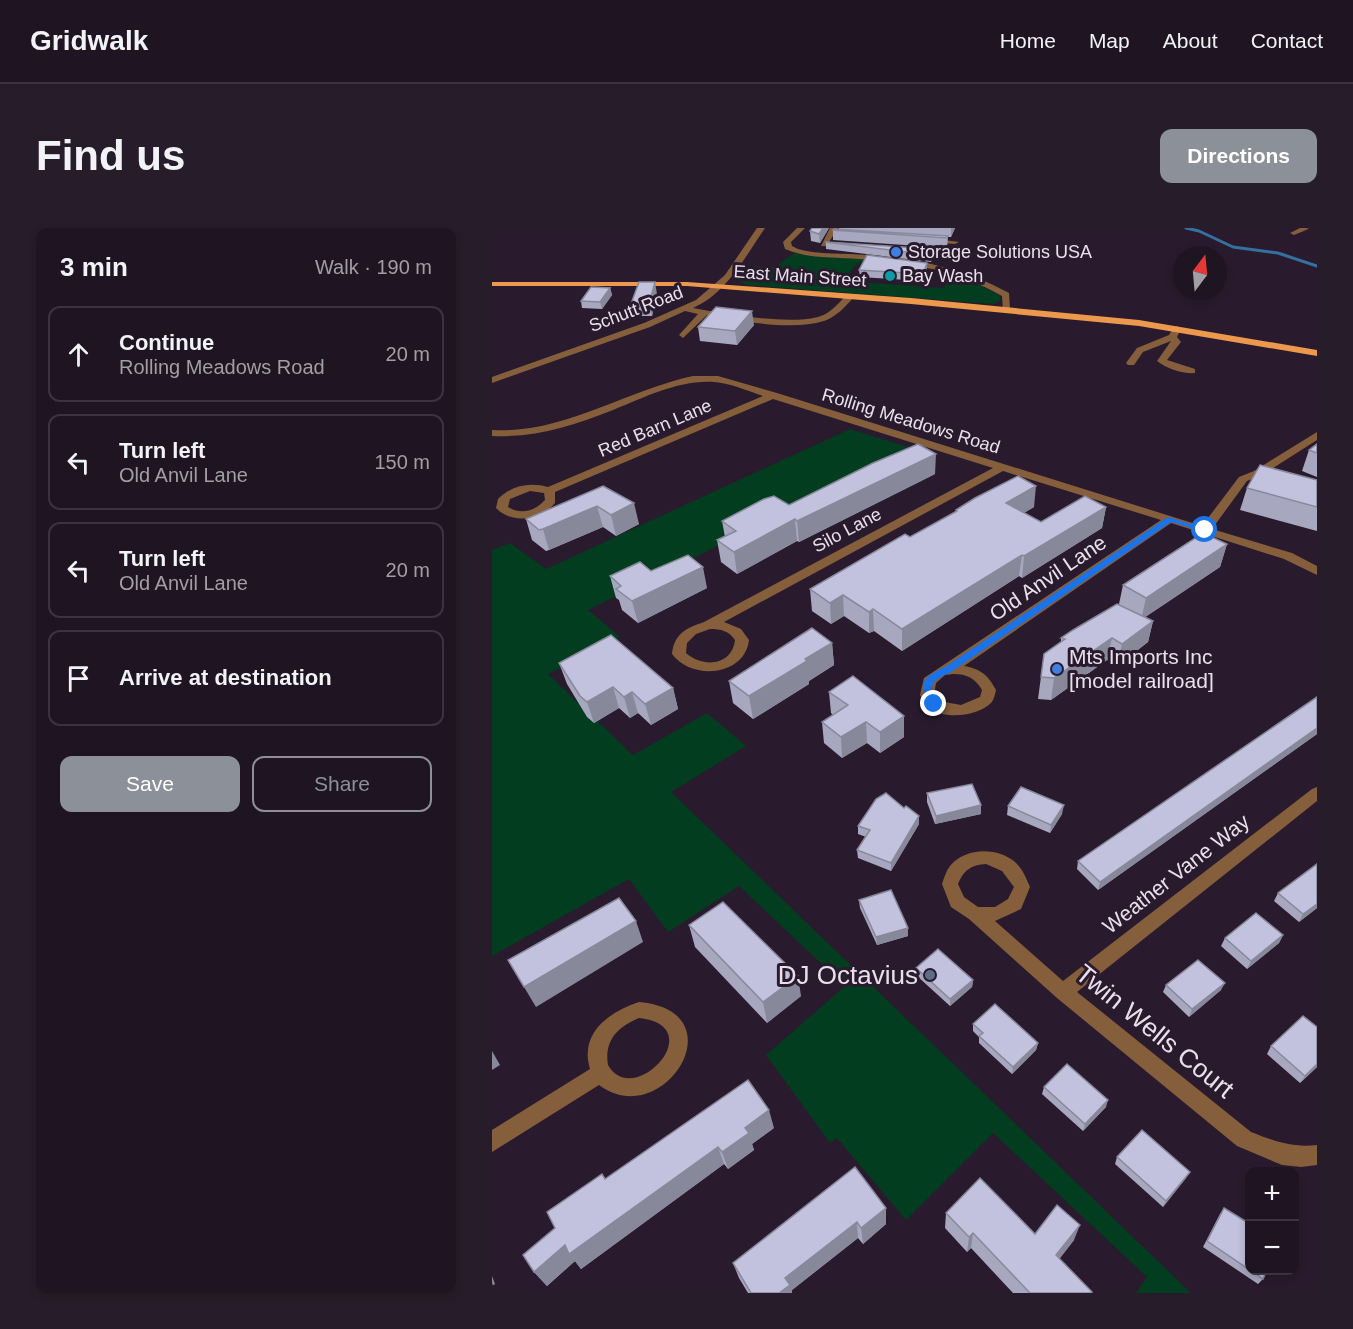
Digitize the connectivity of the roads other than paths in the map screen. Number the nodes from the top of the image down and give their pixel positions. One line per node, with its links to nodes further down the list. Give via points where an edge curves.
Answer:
1 (761, 228): 15 (street, Schutt Road)
2 (801, 228): 13 (street, via 787,242 788,247)
3 (1306, 228): 6 (street)
4 (832, 231): 7 (street); 10 (street, via 824,244)
5 (924, 231): 9 (street, via 959,233)
6 (1294, 233)
7 (842, 235)
8 (921, 240): 9 (street)
9 (955, 242): 12 (street)
10 (847, 246)
11 (904, 250): 12 (street)
12 (950, 253): 13 (street)
13 (944, 269): 18 (street, via 968,275 1006,295)
14 (493, 285): 15 (main road, East Main Street, via 643,283)
15 (718, 287): 16 (main road, East Main Street); 17 (street, Schutt Road)
16 (850, 297): 18 (main road, East Main Street); 19 (street, via 833,313 813,321)
17 (686, 309): 19 (street); 25 (street, Schutt Road)
18 (1006, 309): 20 (main road, East Main Street)
19 (705, 312): 21 (street)
20 (1175, 333): 22 (main road, East Main Street); 23 (street, via 1140,350); 24 (street, via 1176,342 1162,361)
21 (683, 335)
22 (1317, 353)
23 (1131, 363)
24 (1192, 371)
25 (492, 380)
26 (774, 395): 27 (street, Rolling Meadows Road, via 718,379 684,380 549,429); 29 (street, Rolling Meadows Road); 32 (street, Red Barn Lane)
27 (492, 433)
28 (1317, 435): 30 (street)
29 (1002, 467): 33 (street, Rolling Meadows Road); 36 (street, Silo Lane)
30 (1258, 473): 31 (street); 34 (street, via 1243,479)
31 (1275, 478)
32 (548, 491)
33 (1170, 519): 34 (street, Rolling Meadows Road); 37 (street, Old Anvil Lane)
34 (1205, 530): 35 (street, Rolling Meadows Road, via 1288,556)
35 (1317, 571)
36 (709, 625): 36 (street, Silo Lane, via 734,630 742,640 740,652 730,661 714,666 690,663 679,654 680,642 692,631)
37 (948, 670)
38 (1317, 793): 40 (street, Weather Vane Way)
39 (975, 914): 40 (street, Twin Wells Court)
40 (1063, 992): 43 (street, Twin Wells Court, via 1244,1139 1282,1155)
41 (600, 1073): 41 (street, via 614,1083 632,1087 657,1078 675,1059 679,1037 670,1019 657,1012 639,1010 608,1026 595,1054); 42 (street)
42 (492, 1142)
43 (1317, 1155)

